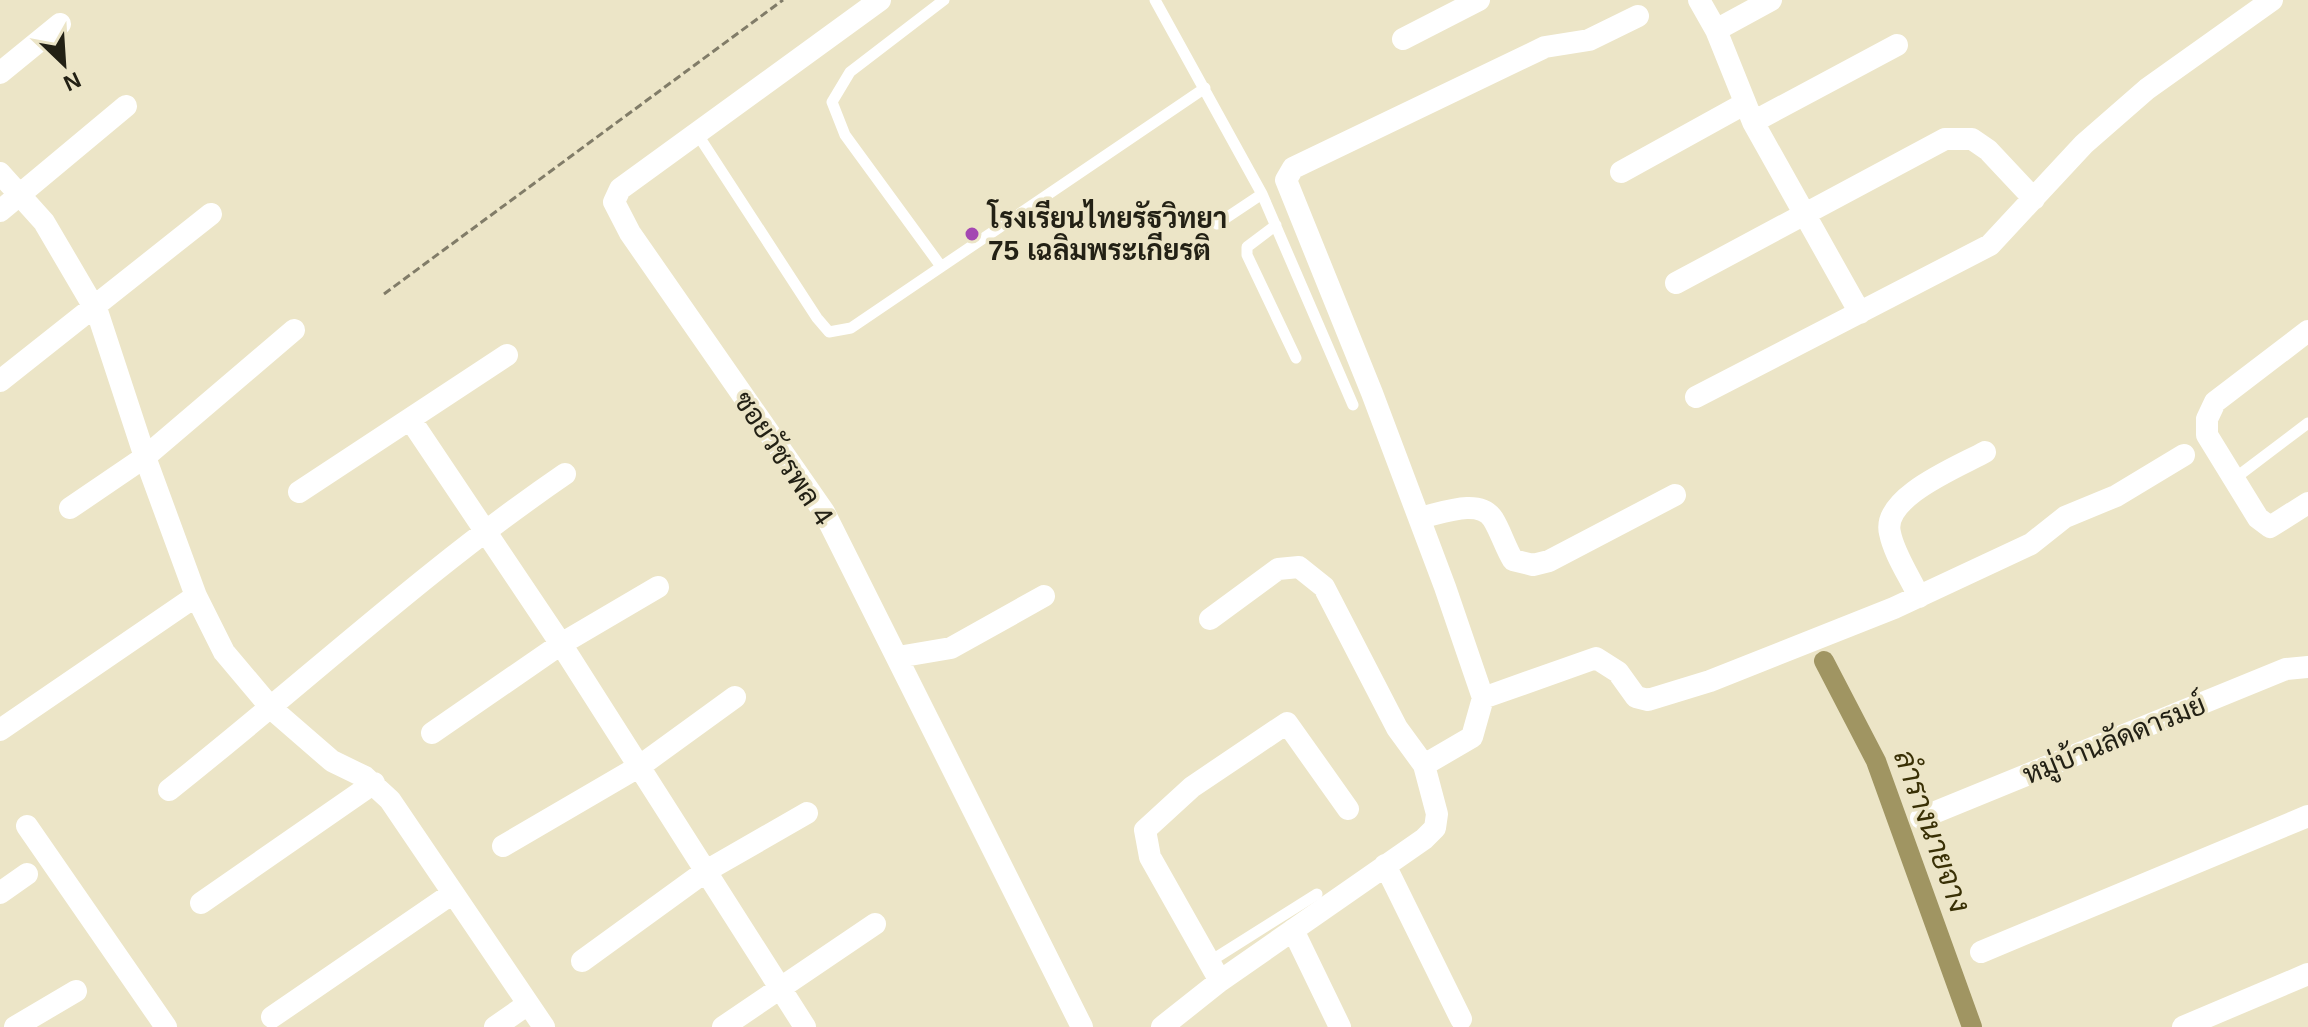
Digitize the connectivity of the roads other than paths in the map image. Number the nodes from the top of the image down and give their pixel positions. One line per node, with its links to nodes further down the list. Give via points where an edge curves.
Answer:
1 (880, 0): 17 (street, ซอยวัชรพล 4)
2 (944, 0): 28 (lane, via 850,72 832,102 845,135)
3 (1155, 0): 14 (lane)
4 (1479, 0): 11 (street)
5 (1699, 0): 10 (street)
6 (1771, 0): 10 (street)
7 (2272, 0): 22 (street, via 2147,89 2084,144)
8 (1638, 16): 50 (street, via 1589,40 1545,47 1288,173 1286,187)
9 (60, 24): 13 (street)
10 (1716, 30): 16 (street)
11 (1403, 39)
12 (1897, 45): 16 (street)
13 (0, 73)
14 (1205, 88): 20 (lane); 28 (lane)
15 (126, 106): 21 (street)
16 (1748, 113): 18 (street); 25 (street)
17 (696, 132): 28 (lane, via 829,332 851,328); 58 (street, ซอยวัชรพล 4, via 620,189 614,202 618,215 824,512)
18 (1621, 172)
19 (0, 173): 21 (street)
20 (1262, 194): 26 (lane); 27 (lane)
21 (19, 196): 23 (street); 30 (street, via 44,222)
22 (2034, 199): 25 (street, via 1972,139 1945,139); 31 (street, via 1990,245)
23 (0, 211)
24 (211, 214): 30 (street)
25 (1806, 217): 29 (street); 31 (street)
26 (1217, 224)
27 (1276, 225): 35 (lane, via 1252,240 1247,255); 38 (lane)
28 (940, 265)
29 (1676, 283)
30 (94, 307): 36 (street); 43 (street)
31 (1860, 313): 37 (street)
32 (294, 330): 43 (street)
33 (2308, 331): 45 (street, via 2215,402 2207,435)
34 (507, 355): 39 (street)
35 (1296, 358)
36 (0, 381)
37 (1696, 397)
38 (1353, 405)
39 (410, 419): 46 (street); 51 (street)
40 (2308, 423): 45 (lane)
41 (1985, 452): 55 (street, via 1915,490 1890,519 1889,532)
42 (2184, 455): 55 (street, via 2116,496 2065,517 2031,544)
43 (145, 457): 49 (street); 53 (street)
44 (565, 474): 51 (street)
45 (2234, 479): 48 (street, via 2258,518 2270,527)
46 (299, 492)
47 (1675, 495): 50 (street, via 1533,565 1513,560 1492,517 1482,509)
48 (2308, 503)
49 (70, 508)
50 (1419, 518): 61 (street)
51 (484, 530): 57 (street); 62 (street)
52 (658, 587): 57 (street)
53 (196, 596): 62 (street, via 224,652); 63 (street)
54 (1044, 596): 58 (street, via 951,648)
55 (1919, 597): 61 (street, via 1710,681 1648,700 1636,697 1618,672 1596,658)
56 (1210, 619): 65 (street, via 1278,569 1299,567 1324,587 1397,728)
57 (561, 644): 64 (street); 66 (street)
58 (898, 657): 99 (street, ซอยวัชรพล 4)
59 (2308, 667): 72 (street, หมู่บ้านลัดดารมย์, via 2286,669)
60 (735, 697): 66 (street)
61 (1483, 698): 65 (street, via 1472,737)
62 (272, 709): 67 (street, via 332,761); 68 (street)
63 (0, 730)
64 (432, 733)
65 (1424, 765): 75 (street, via 1437,814 1435,828)
66 (640, 766): 74 (street); 76 (street)
67 (374, 783): 79 (street); 81 (street)
68 (169, 790)
69 (1348, 809): 86 (street, via 1287,723 1192,787 1145,830 1150,857)
70 (807, 813): 76 (street)
71 (2308, 816): 84 (street)
72 (1921, 818)
73 (27, 826): 93 (street)
74 (503, 846)
75 (1385, 865): 83 (street); 92 (street)
76 (706, 871): 85 (street); 88 (street)
77 (27, 874): 78 (street)
78 (0, 893)
79 (453, 893): 90 (street); 91 (street)
80 (1317, 894): 86 (lane)
81 (201, 903)
82 (875, 924): 88 (street)
83 (1293, 930): 86 (street); 101 (street)
84 (1981, 952)
85 (582, 961)
86 (1214, 972): 100 (street)
87 (2308, 974): 102 (street)
88 (780, 988): 97 (street); 98 (street)
89 (76, 991): 94 (street)
90 (528, 1004): 95 (street); 96 (street)
91 (272, 1017)
92 (1461, 1019)
93 (158, 1025)
94 (15, 1027)
95 (495, 1027)
96 (544, 1027)
97 (723, 1027)
98 (805, 1027)
99 (1082, 1027)
100 (1162, 1027)
101 (1340, 1027)
102 (2183, 1027)

